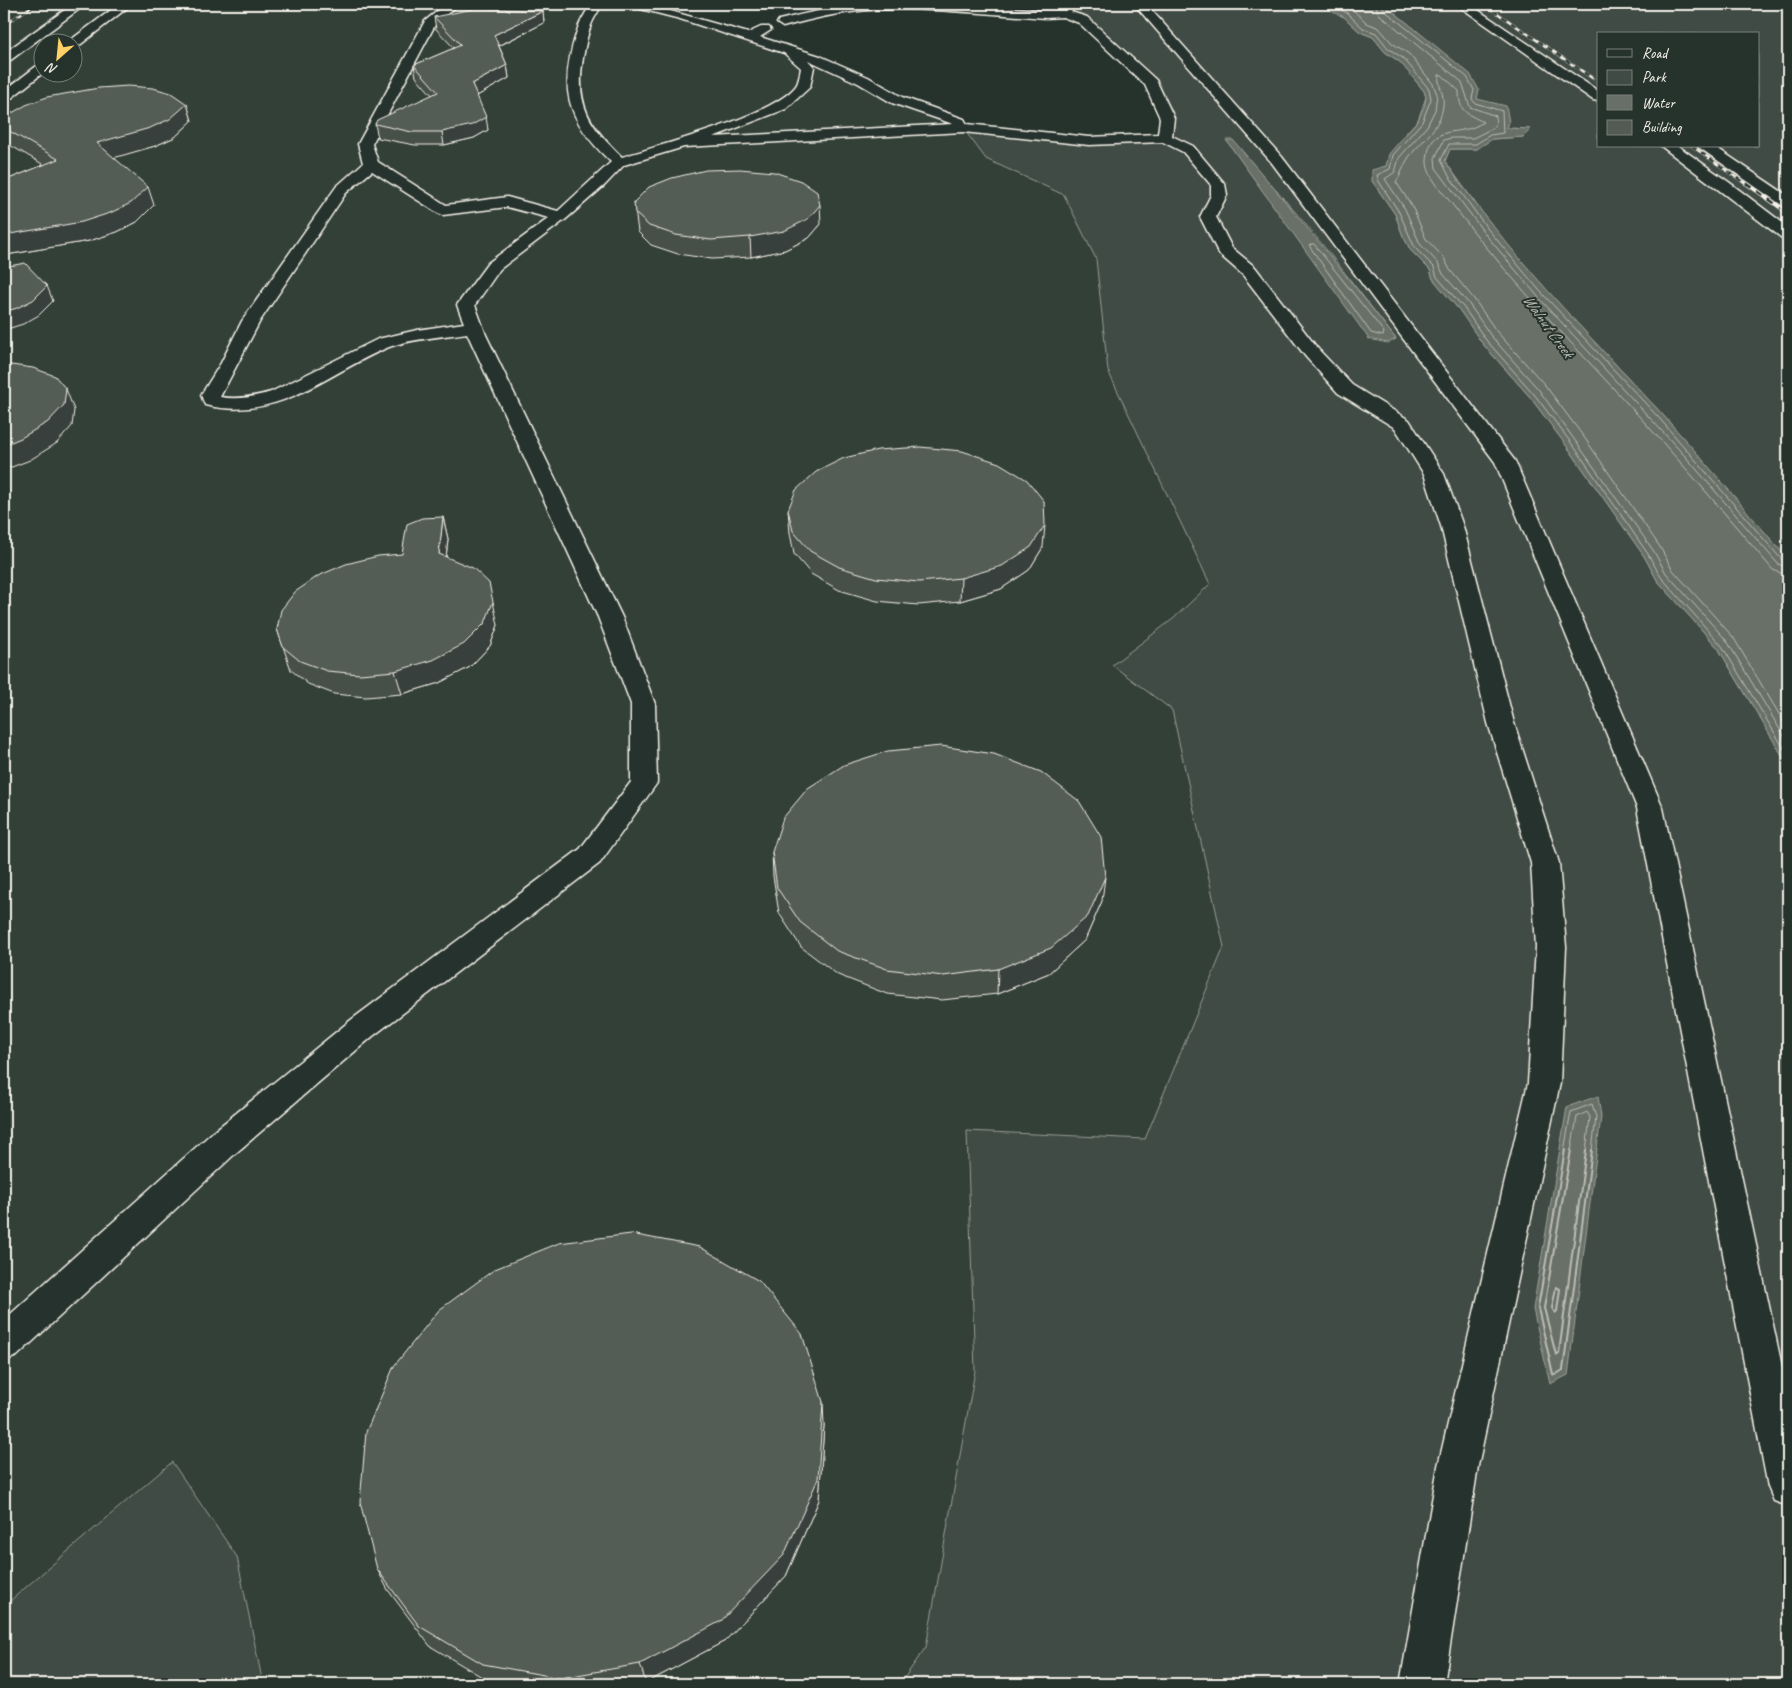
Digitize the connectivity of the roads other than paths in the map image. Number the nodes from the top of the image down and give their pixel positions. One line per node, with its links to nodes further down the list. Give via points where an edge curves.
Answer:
1 (80, 4): 14 (street)
2 (126, 4): 11 (street)
3 (453, 4): 24 (street, via 431,21 365,144)
4 (596, 4): 23 (street, via 584,26 574,95 588,127)
5 (632, 4): 12 (street, via 684,16)
6 (1140, 4): 30 (street, via 1277,160 1505,462 1650,808)
7 (1462, 4): 17 (street)
8 (1068, 8): 10 (street, via 1046,14 909,6 869,7 838,10); 19 (street, via 1151,84 1167,118)
9 (793, 10): 10 (street)
10 (782, 23): 12 (street)
11 (82, 37)
12 (749, 37): 13 (street)
13 (788, 50): 18 (street, via 863,80 897,100 958,122); 20 (street, via 808,67 803,87 781,106)
14 (4, 58)
15 (32, 76): 16 (street)
16 (4, 97)
17 (1597, 97)
18 (963, 128): 19 (street, via 1090,142); 20 (street)
19 (1165, 138): 31 (street, via 1188,149 1218,184 1219,195 1208,217 1225,251 1249,271 1312,353 1345,389 1402,424 1434,474 1452,526 1501,723 1545,863 1551,947 1544,1082 1458,1466)
20 (683, 143): 23 (street)
21 (1671, 148): 27 (street)
22 (1707, 148): 25 (street)
23 (619, 162): 26 (street)
24 (372, 164): 26 (street, via 443,210 507,202); 28 (street, via 341,190 251,321 210,395 212,401 241,406 261,402 383,344)
25 (1788, 203)
26 (562, 216): 28 (street, via 494,266 466,305)
27 (1788, 235)
28 (474, 327): 29 (street, via 610,617 643,704 644,783 590,856 362,1028 225,1142)
29 (4, 1344)
30 (1788, 1487)
31 (1422, 1684)

